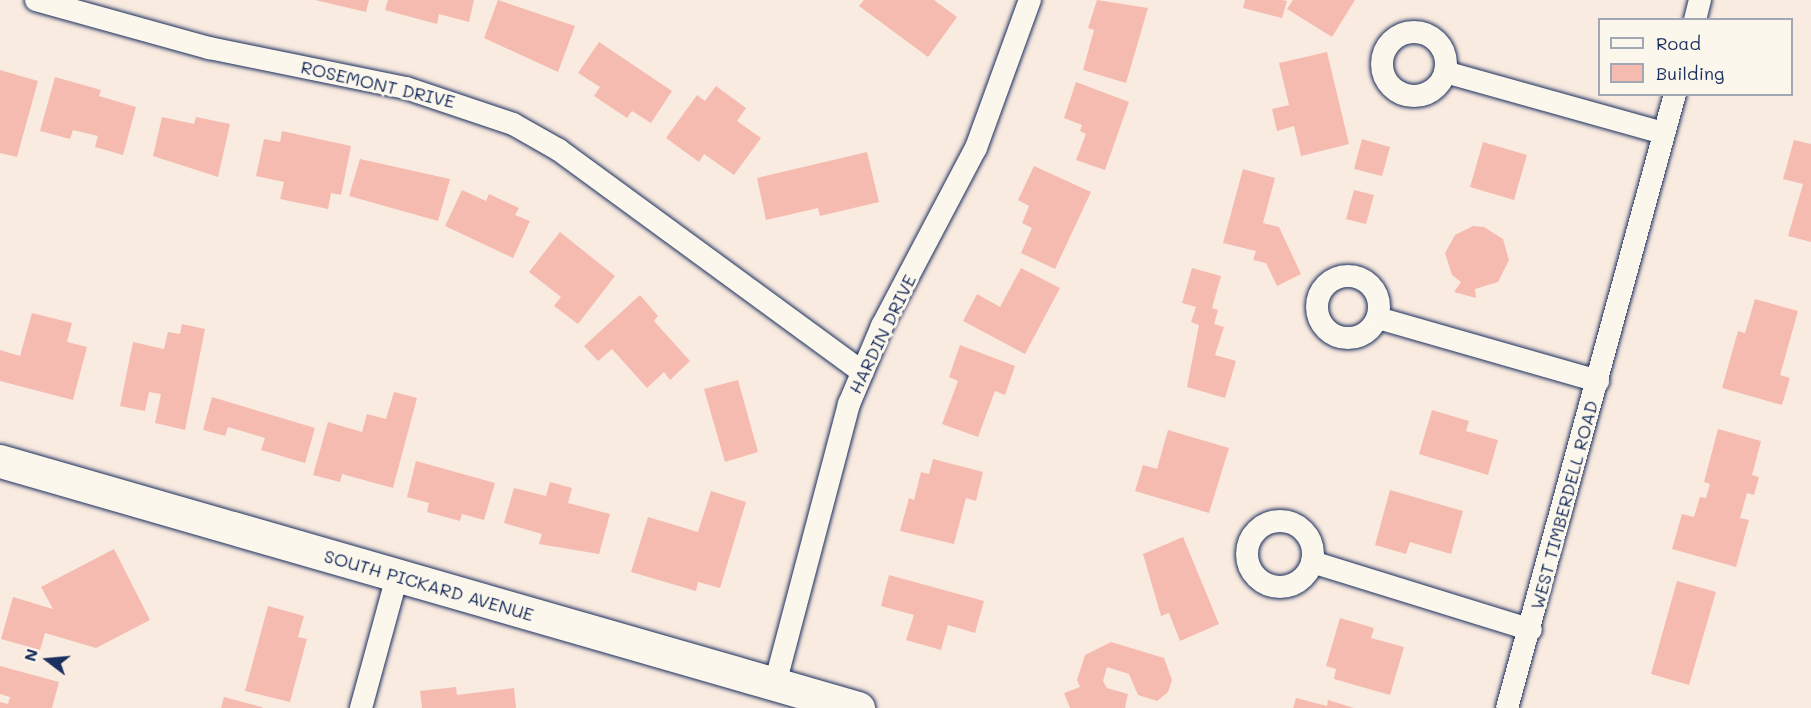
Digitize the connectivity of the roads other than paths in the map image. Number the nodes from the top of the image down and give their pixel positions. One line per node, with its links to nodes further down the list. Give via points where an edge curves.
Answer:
1 (36, 0): 9 (street, ROSEMONT DRIVE, via 209,48 406,88 513,124 568,156)
2 (1030, 0): 9 (street, HARDIN DRIVE, via 976,148)
3 (1700, 0): 4 (street)
4 (1696, 18)
5 (1445, 72): 7 (street)
6 (1674, 96): 7 (street, WEST TIMBERDELL ROAD)
7 (1664, 133): 10 (street, WEST TIMBERDELL ROAD)
8 (1378, 318): 10 (street, WEST TIMBERDELL ROAD)
9 (862, 372): 15 (street, HARDIN DRIVE, via 833,458)
10 (1598, 381): 14 (street, WEST TIMBERDELL ROAD)
11 (0, 461): 13 (street, SOUTH PICKARD AVENUE)
12 (1312, 562): 14 (street, WEST TIMBERDELL ROAD)
13 (398, 576): 15 (street, SOUTH PICKARD AVENUE); 17 (street)
14 (1531, 630): 19 (street, WEST TIMBERDELL ROAD)
15 (775, 684): 16 (street, SOUTH PICKARD AVENUE)
16 (819, 702): 18 (street, SOUTH PICKARD AVENUE)
17 (361, 708)
18 (858, 708)
19 (1507, 708)

